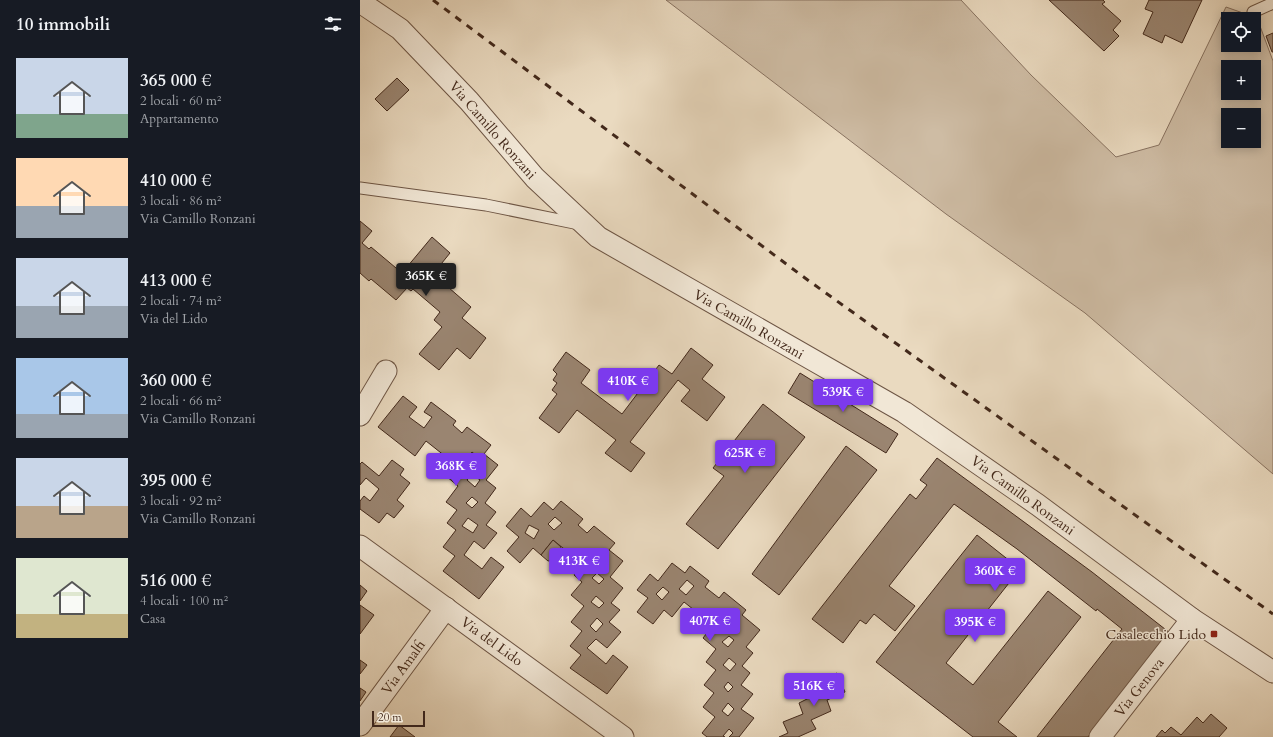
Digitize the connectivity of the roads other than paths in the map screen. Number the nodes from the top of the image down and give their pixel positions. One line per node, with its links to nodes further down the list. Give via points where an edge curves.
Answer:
1 (360, 2): 5 (street, Via Camillo Ronzani, via 400,29 470,100 535,178)
2 (1273, 3): 3 (lane)
3 (1254, 12)
4 (360, 188): 5 (lane, via 486,205)
5 (585, 225): 10 (street, Via Camillo Ronzani, via 598,237 904,412 1032,500)
6 (386, 371): 7 (street)
7 (360, 415)
8 (360, 546): 9 (street, Via del Lido)
9 (446, 608): 12 (street, Via Amalfi); 13 (street, Via del Lido)
10 (1192, 619): 11 (street, Via Camillo Ronzani); 14 (street, Via Genova)
11 (1273, 672)
12 (360, 725)
13 (623, 737)
14 (1100, 737)

